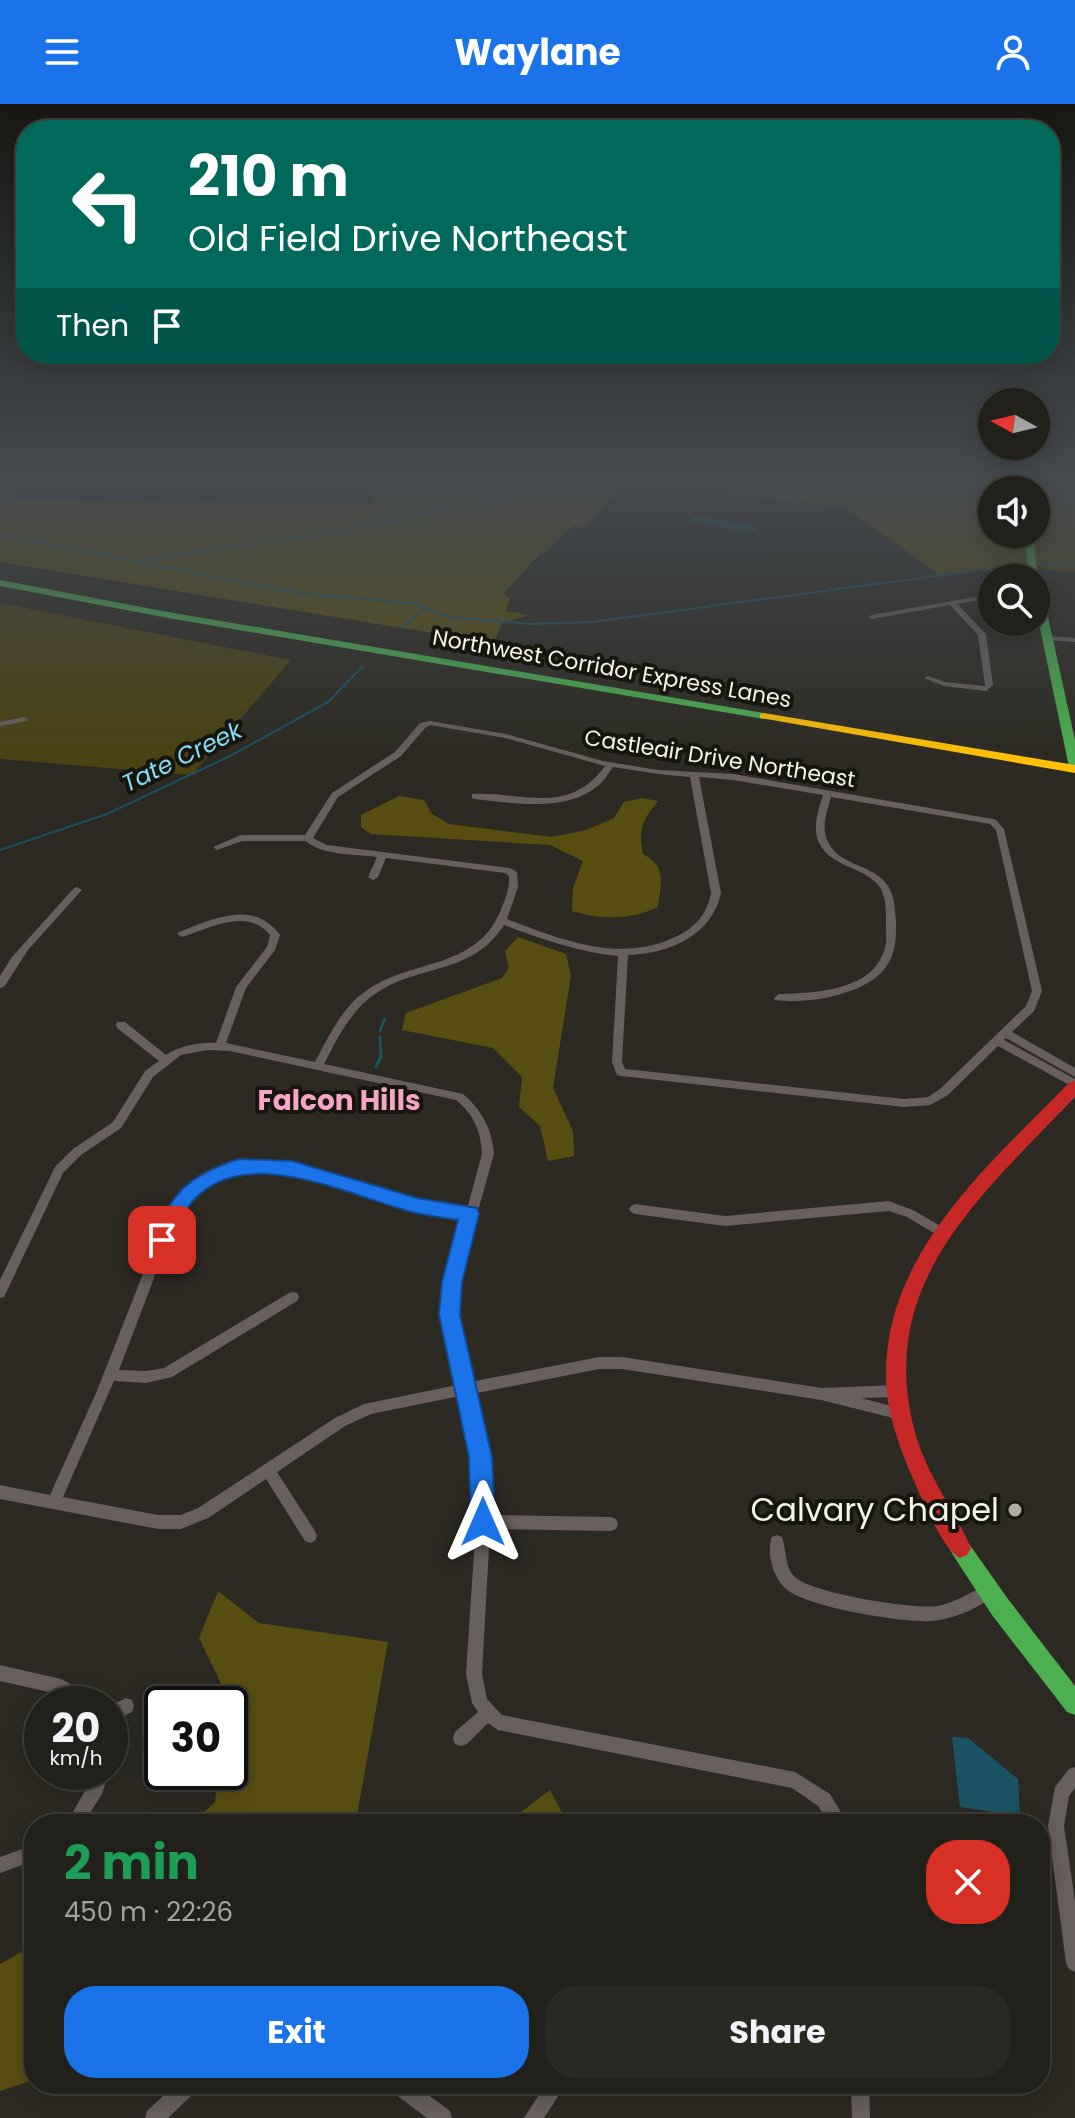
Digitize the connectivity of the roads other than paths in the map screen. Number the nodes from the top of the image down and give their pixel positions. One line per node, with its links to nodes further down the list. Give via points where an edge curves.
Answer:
1 (0, 581): 13 (main road, Northwest Corridor Express Lanes, via 168,615); 13 (main road, via 848,722)
2 (0, 591): 13 (main road, via 174,624)
3 (978, 598): 4 (street)
4 (952, 603): 5 (street); 9 (street, via 982,634 988,691)
5 (872, 617)
6 (1047, 636): 7 (main road)
7 (1048, 640): 8 (street); 13 (main road)
8 (1075, 642)
9 (928, 678)
10 (24, 719): 11 (street)
11 (0, 724)
12 (610, 765): 14 (street, Castleair Drive Northeast); 16 (street, via 590,788 566,798); 17 (street, Castleair Drive Northeast, via 524,740 430,722 398,754 335,795)
13 (1075, 767)
14 (694, 774): 15 (street, Castleair Drive Northeast); 24 (street, via 715,903 706,920 683,938)
15 (828, 794): 27 (street, via 820,824 824,844 838,861 874,877 886,890 892,944 883,965 854,986 814,997); 29 (street, Castleair Drive Northeast, via 1000,823 1037,991 1030,1008)
16 (475, 796)
17 (308, 838): 18 (street, via 241,838); 19 (street, via 320,847)
18 (217, 847)
19 (382, 856): 20 (street); 22 (street, via 516,870)
20 (373, 877)
21 (77, 890): 25 (street)
22 (503, 921): 24 (street, via 580,948); 32 (street, via 475,951 371,992 344,1019)
23 (182, 934): 30 (street, via 245,918 262,922 275,935 272,948 241,987)
24 (623, 953): 29 (street, Castleair Drive Northeast, via 617,1074 916,1104 937,1098)
25 (3, 973): 26 (street)
26 (0, 985)
27 (779, 998)
28 (121, 1025): 31 (street)
29 (1001, 1037): 33 (street); 34 (street)
30 (220, 1046): 31 (street, via 191,1048); 32 (street)
31 (165, 1060): 38 (street, via 149,1074 117,1125 59,1170)
32 (318, 1065): 36 (street, via 450,1094 471,1106 483,1127 488,1154)
33 (1075, 1073)
34 (1075, 1086): 37 (main road)
35 (635, 1209): 37 (street, via 732,1221 883,1206 903,1210)
36 (470, 1214): 40 (street, via 417,1206 292,1169 251,1166 221,1172 186,1195 173,1213); 41 (street, via 450,1306)
37 (943, 1233): 42 (main road, via 920,1267 905,1305 897,1344)
38 (0, 1293)
39 (293, 1297): 40 (street, via 167,1373)
40 (110, 1375): 47 (street)
41 (465, 1387): 43 (street, via 611,1363); 45 (street, via 353,1414); 48 (street, via 482,1465)
42 (897, 1391): 43 (street); 44 (main road)
43 (821, 1394): 44 (street)
44 (901, 1414): 52 (main road, via 928,1495)
45 (268, 1471): 47 (street, via 181,1522); 50 (street)
46 (0, 1492): 47 (street)
47 (54, 1502)
48 (483, 1522): 49 (street); 56 (street, via 473,1654 480,1703)
49 (611, 1524)
50 (310, 1536)
51 (777, 1542): 52 (street, via 783,1574 793,1586 818,1596 930,1615)
52 (989, 1591): 55 (main road)
53 (0, 1673): 54 (street)
54 (57, 1686)
55 (1075, 1704)
56 (487, 1714): 57 (street); 61 (street, via 498,1722 795,1780 824,1800)
57 (461, 1738)
58 (1075, 1775): 64 (street, via 1061,1793 1056,1826)
59 (95, 1790): 60 (street)
60 (80, 1814)
61 (833, 1814)
62 (24, 1857): 63 (street)
63 (0, 1865)
64 (1075, 1963)
65 (179, 2094): 69 (street)
66 (411, 2094): 70 (street)
67 (550, 2094): 71 (street)
68 (860, 2094): 72 (street)
69 (154, 2118)
70 (443, 2118)
71 (533, 2118)
72 (861, 2118)

